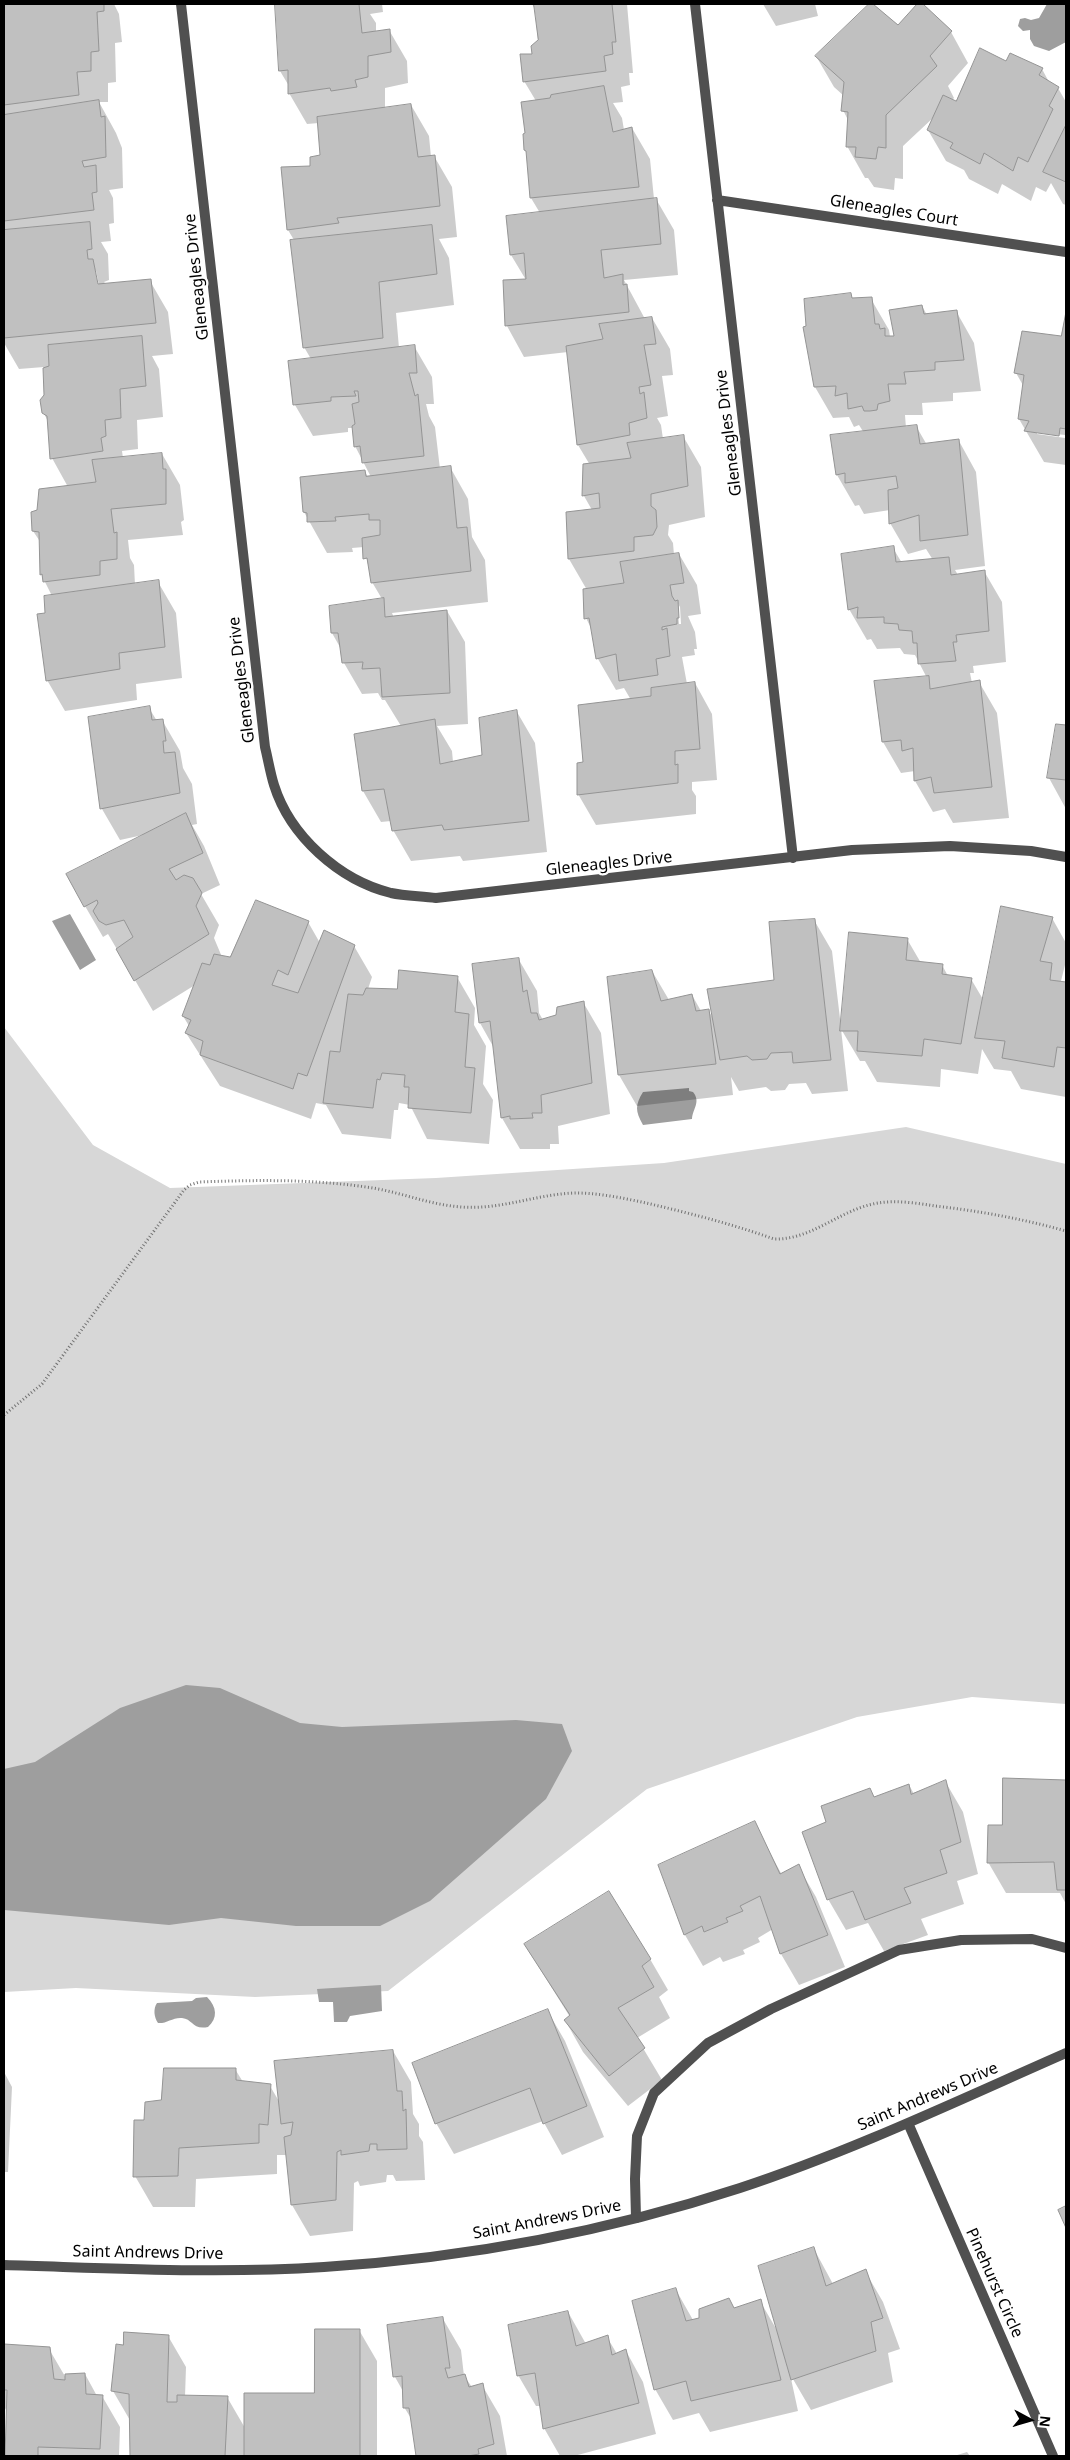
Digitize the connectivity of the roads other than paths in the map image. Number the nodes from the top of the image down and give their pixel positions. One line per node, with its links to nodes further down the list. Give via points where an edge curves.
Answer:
1 (181, 4): 6 (street, Gleneagles Drive, via 265,747 274,786 293,823 319,854 353,878 391,893 436,898)
2 (695, 4): 3 (street, Gleneagles Drive)
3 (717, 200): 4 (street, Gleneagles Court); 6 (street, Gleneagles Drive)
4 (1066, 252)
5 (1066, 857): 6 (street, Gleneagles Drive, via 1031,851 950,846 852,850)
6 (793, 858)
7 (1066, 1948): 10 (street, via 1032,1939 961,1940 899,1950 770,2009 708,2043 654,2094 637,2136)
8 (1066, 2054): 9 (street, Saint Andrews Drive)
9 (908, 2123): 10 (street, Saint Andrews Drive, via 739,2188); 12 (street, Pinehurst Circle)
10 (636, 2218): 11 (street, Saint Andrews Drive, via 450,2254 323,2267 196,2270)
11 (4, 2265)
12 (1053, 2456)

